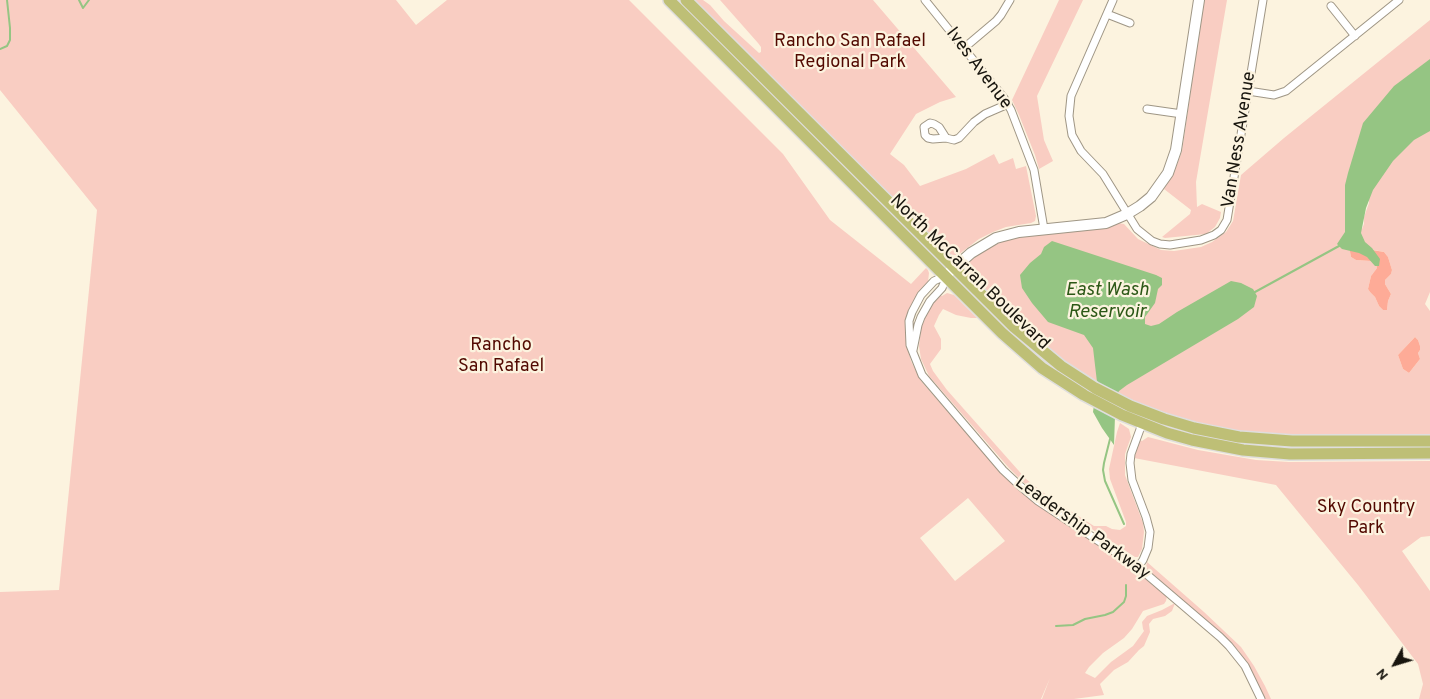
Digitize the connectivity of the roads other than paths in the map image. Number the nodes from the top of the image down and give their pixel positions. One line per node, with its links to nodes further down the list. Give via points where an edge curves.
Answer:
1 (669, 0): 13 (main road, North McCarran Boulevard)
2 (686, 0): 11 (main road, North McCarran Boulevard)
3 (925, 0): 15 (street, Ives Avenue)
4 (1010, 0): 15 (street, via 996,21)
5 (1114, 0): 10 (street, Van Ness Avenue)
6 (1199, 0): 19 (street)
7 (1263, 0): 16 (street, Van Ness Avenue)
8 (1399, 0): 14 (street)
9 (1331, 6): 14 (street)
10 (1107, 14): 12 (street); 21 (street, Van Ness Avenue, via 1071,96 1069,116 1075,142 1102,174)
11 (701, 15): 13 (main road); 23 (main road, North McCarran Boulevard)
12 (1130, 23)
13 (693, 24): 24 (main road, North McCarran Boulevard)
14 (1355, 36): 16 (street, via 1286,91 1274,95)
15 (964, 48): 17 (street, Ives Avenue)
16 (1248, 91): 21 (street, Van Ness Avenue, via 1229,213 1221,230 1200,240 1160,244 1137,230)
17 (1008, 104): 20 (street, via 980,117 959,138); 22 (street, Ives Avenue, via 1034,170)
18 (1147, 109): 19 (street)
19 (1182, 114): 21 (street, via 1168,173 1150,197)
20 (946, 138)
21 (1127, 214): 22 (street, via 1106,223)
22 (1044, 229): 23 (street, via 996,238)
23 (954, 268): 24 (street); 26 (main road, North McCarran Boulevard, via 1045,354)
24 (945, 276): 25 (street, via 942,288 921,317); 25 (street, Leadership Parkway, via 934,281 921,295 912,312 908,329); 26 (main road, North McCarran Boulevard, via 1042,368 1122,415)
25 (913, 350): 29 (street, Leadership Parkway, via 918,367 929,384 1003,470 1038,501)
26 (1144, 418): 27 (main road, via 1164,419 1218,434 1270,441); 28 (main road, North McCarran Boulevard, via 1167,433 1243,450 1290,454); 29 (street, via 1130,464 1132,480 1150,532 1148,548)
27 (1430, 441)
28 (1430, 453)
29 (1138, 566): 30 (street, Leadership Parkway, via 1229,646 1245,666)
30 (1261, 699)

